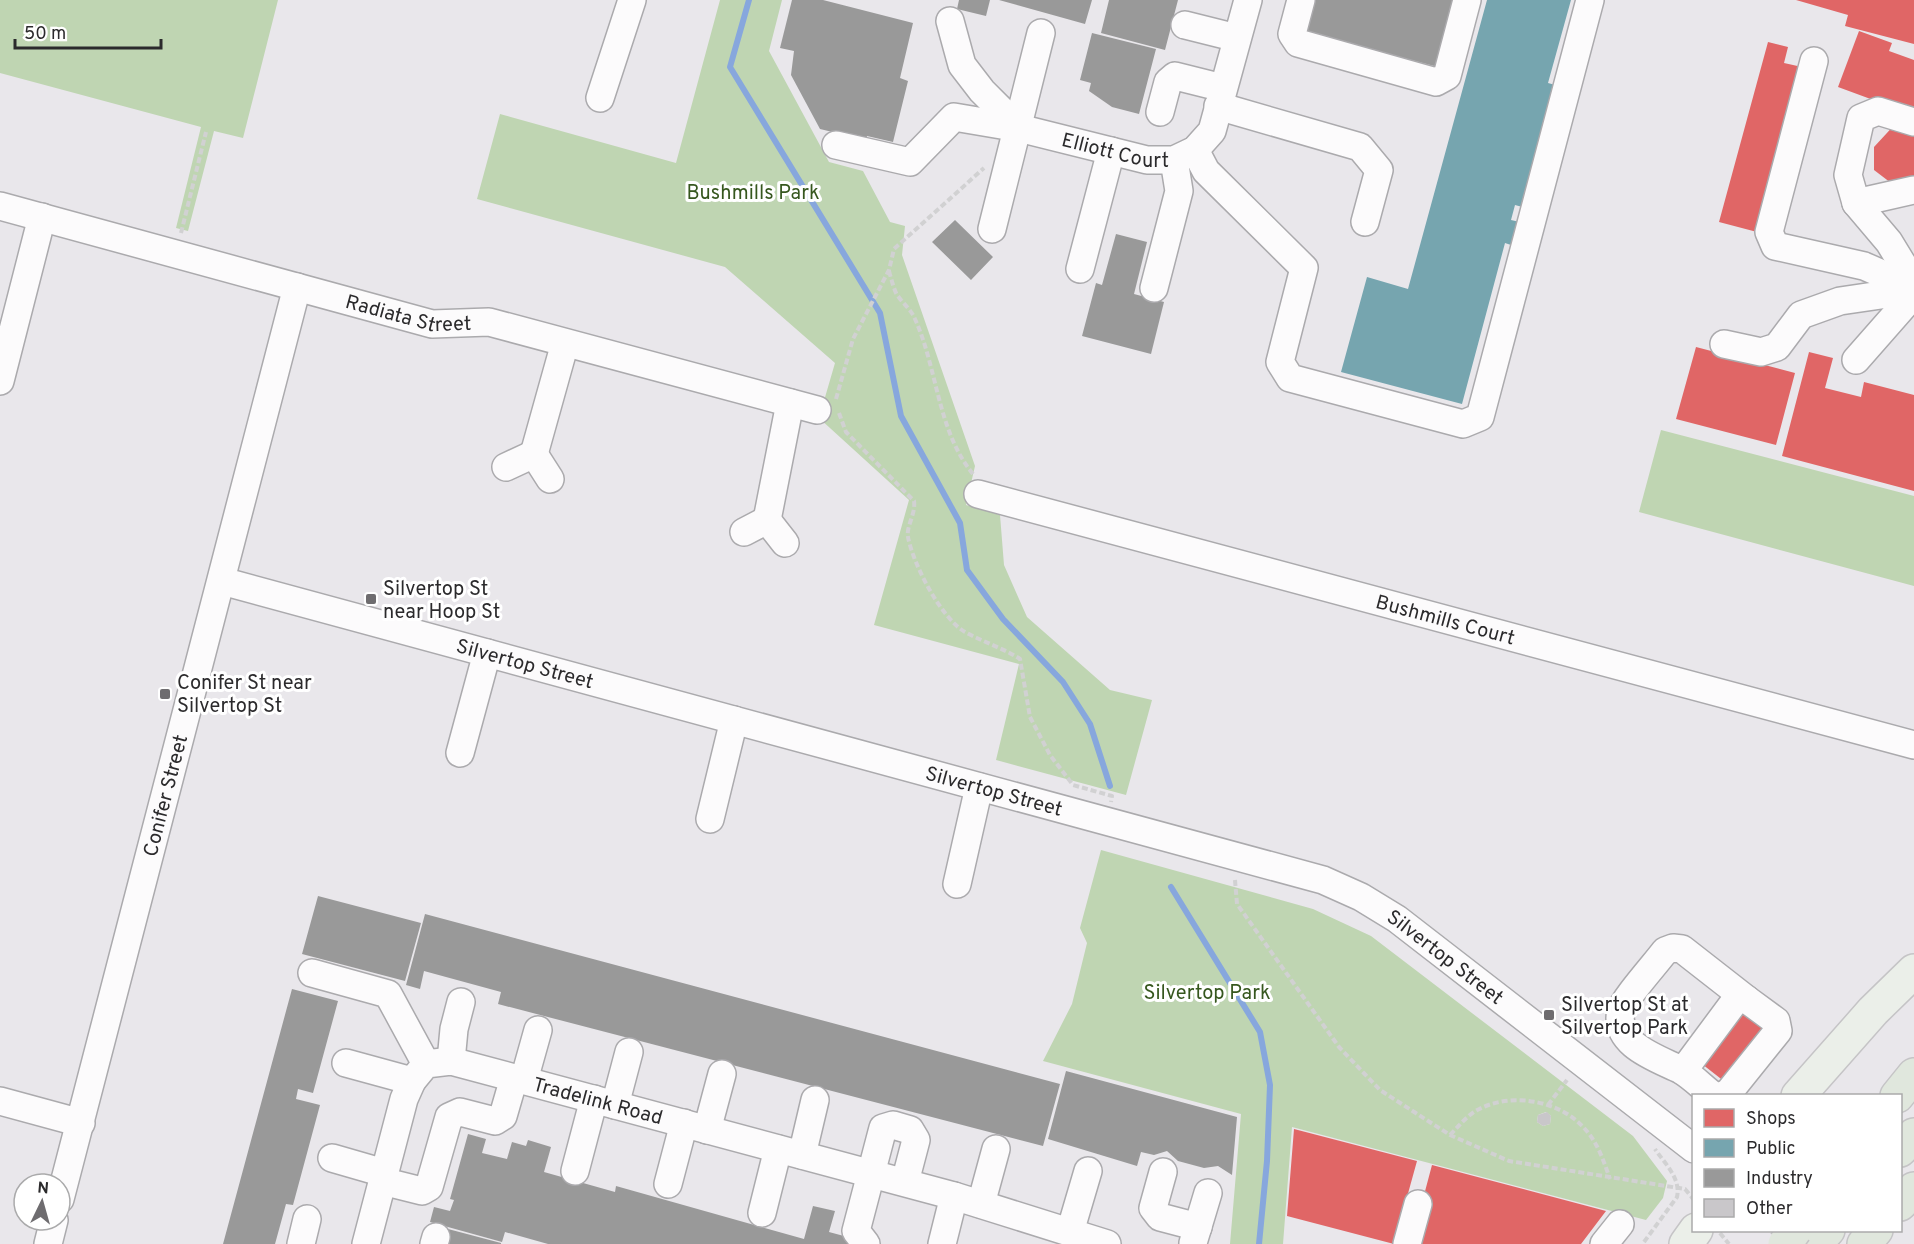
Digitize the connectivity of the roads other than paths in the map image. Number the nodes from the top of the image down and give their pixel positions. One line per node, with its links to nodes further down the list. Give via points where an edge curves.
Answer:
1 (632, 0): 12 (street)
2 (1248, 0): 9 (street, Elliott Court)
3 (1301, 0): 4 (street, via 1292,34 1298,43 1436,82 1446,76)
4 (1467, 0)
5 (1590, 0): 18 (street, via 1480,417 1463,424 1290,378 1280,362 1304,268)
6 (950, 21): 15 (street, via 962,64 982,91)
7 (1185, 25): 9 (street)
8 (1041, 33): 15 (street)
9 (1237, 38): 11 (street, Elliott Court)
10 (1814, 61): 29 (street, via 1769,232 1775,246 1864,266)
11 (1221, 97): 13 (street, via 1175,76 1168,82); 18 (street, Elliott Court, via 1212,130); 23 (street, via 1360,147 1379,170)
12 (600, 99)
13 (1160, 112)
14 (1914, 122): 20 (street, via 1878,111 1861,118 1848,176)
15 (1019, 128): 16 (street, Elliott Court, via 954,117 910,162); 17 (street, Elliott Court); 24 (street)
16 (836, 145)
17 (1111, 151): 18 (street, Elliott Court, via 1147,160); 25 (street)
18 (1185, 155): 28 (street)
19 (1914, 190): 20 (street)
20 (1856, 203): 26 (street, via 1889,242)
21 (0, 206): 22 (street, Radiata Street)
22 (42, 217): 27 (street, Radiata Street); 33 (street)
23 (1365, 222)
24 (992, 229)
25 (1080, 269)
26 (1914, 283)
27 (297, 287): 30 (street, Radiata Street, via 432,324 489,322); 41 (street, Conifer Street)
28 (1154, 288)
29 (1914, 291): 31 (street, via 1840,301 1801,315 1777,347 1761,352); 32 (street)
30 (565, 343): 34 (street, Radiata Street); 36 (street)
31 (1724, 344)
32 (1856, 360)
33 (0, 381)
34 (790, 403): 35 (street, Radiata Street); 40 (street, via 755,526)
35 (817, 410)
36 (534, 454): 37 (street); 38 (street)
37 (506, 467)
38 (550, 478)
39 (978, 494): 44 (street, Bushmills Court)
40 (785, 543)
41 (222, 581): 42 (street, Silvertop Street); 70 (street, Conifer Street)
42 (487, 653): 43 (street, Silvertop Street); 45 (street)
43 (734, 720): 46 (street, Silvertop Street); 47 (street)
44 (1914, 745)
45 (460, 753)
46 (979, 787): 48 (street); 73 (street, Silvertop Street, via 1323,880 1361,897 1397,918)
47 (710, 819)
48 (957, 884)
49 (1914, 972): 64 (main road, via 1873,1011)
50 (312, 973): 57 (street, via 388,994)
51 (1914, 993): 65 (main road)
52 (1746, 999): 58 (street, via 1735,1001); 58 (street, via 1682,949 1665,951 1621,1008 1621,1025 1628,1041); 63 (street, via 1776,1021 1778,1031)
53 (461, 1002): 57 (street, via 454,1029)
54 (538, 1030): 61 (street)
55 (629, 1052): 69 (street)
56 (346, 1063): 57 (street, Tradelink Road)
57 (430, 1069): 61 (street, Tradelink Road); 83 (street, via 404,1099)
58 (1683, 1071): 62 (street)
59 (722, 1074): 71 (street)
60 (1914, 1075): 66 (highway)
61 (519, 1079): 69 (street, Tradelink Road); 83 (street, via 503,1116 495,1121 460,1112 449,1117 429,1187 422,1191)
62 (1713, 1094)
63 (1724, 1094)
64 (1799, 1094)
65 (1827, 1094)
66 (1898, 1094)
67 (815, 1100): 76 (street)
68 (0, 1101): 70 (street)
69 (605, 1102): 71 (street, Tradelink Road); 78 (street)
70 (81, 1123): 80 (street, Conifer Street)
71 (696, 1126): 76 (street, Tradelink Road); 85 (street)
72 (1914, 1135): 74 (highway)
73 (1692, 1147)
74 (1902, 1148)
75 (996, 1149): 90 (street)
76 (790, 1152): 82 (street, Tradelink Road); 92 (street)
77 (332, 1158): 83 (street)
78 (575, 1170)
79 (1088, 1171): 94 (street)
80 (67, 1172)
81 (1163, 1172): 98 (street, via 1153,1208 1160,1217)
82 (871, 1173): 84 (street, Tradelink Road); 84 (street, via 883,1128 893,1125 910,1130 916,1140); 100 (street, via 856,1231)
83 (383, 1177): 99 (street)
84 (905, 1182): 88 (street, Tradelink Road)
85 (668, 1184)
86 (1914, 1189): 89 (highway)
87 (1208, 1193): 98 (street)
88 (954, 1196): 90 (street, Tradelink Road); 101 (street)
89 (1902, 1202)
90 (981, 1204): 93 (street, Tradelink Road)
91 (1418, 1204): 103 (street)
92 (762, 1214)
93 (1031, 1232): 94 (street, Tradelink Road)
94 (1070, 1232): 102 (street, Tradelink Road)
95 (1781, 1232): 104 (main road)
96 (1825, 1232): 105 (highway)
97 (1874, 1232): 106 (highway)
98 (1196, 1235)
99 (366, 1244)
100 (866, 1244)
101 (942, 1244)
102 (1107, 1244)
103 (1407, 1244)
104 (1792, 1244)
105 (1815, 1244)
106 (1864, 1244)

